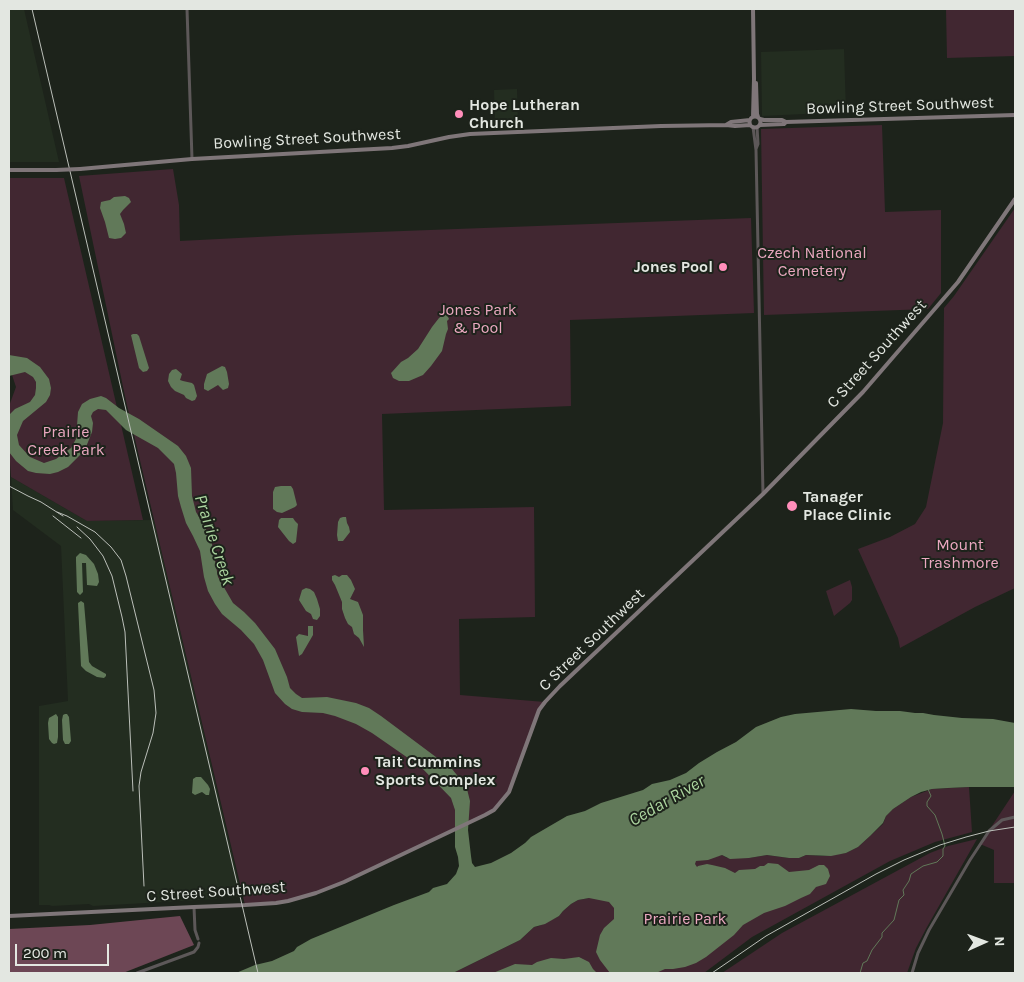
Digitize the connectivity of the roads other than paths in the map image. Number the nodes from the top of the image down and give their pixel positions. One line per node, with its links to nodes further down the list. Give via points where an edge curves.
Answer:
1 (187, 9): 10 (street)
2 (753, 9): 3 (main road)
3 (754, 78): 5 (main road); 6 (main road)
4 (1015, 115): 7 (main road, Bowling Street Southwest)
5 (751, 118): 6 (main road, Bowling Street Southwest); 8 (main road, Bowling Street Southwest); 9 (main road)
6 (759, 118): 7 (main road, Bowling Street Southwest); 9 (main road)
7 (786, 122): 9 (main road, Bowling Street Southwest)
8 (726, 125): 9 (main road, Bowling Street Southwest); 10 (main road, Bowling Street Southwest, via 470,134 392,148)
9 (755, 126): 13 (street)
10 (192, 159): 11 (main road, Bowling Street Southwest, bridge, via 80,169)
11 (9, 170)
12 (1015, 200): 13 (main road, C Street Southwest, via 947,296 863,392)
13 (763, 494): 15 (main road, C Street Southwest, via 552,694 539,710 509,792 494,810 316,893 271,904)
14 (1015, 816): 18 (street, via 1002,820 989,831 929,930)
15 (194, 907): 16 (main road, C Street Southwest); 17 (street, via 198,941 194,952)
16 (9, 916)
17 (137, 973)
18 (912, 973)

